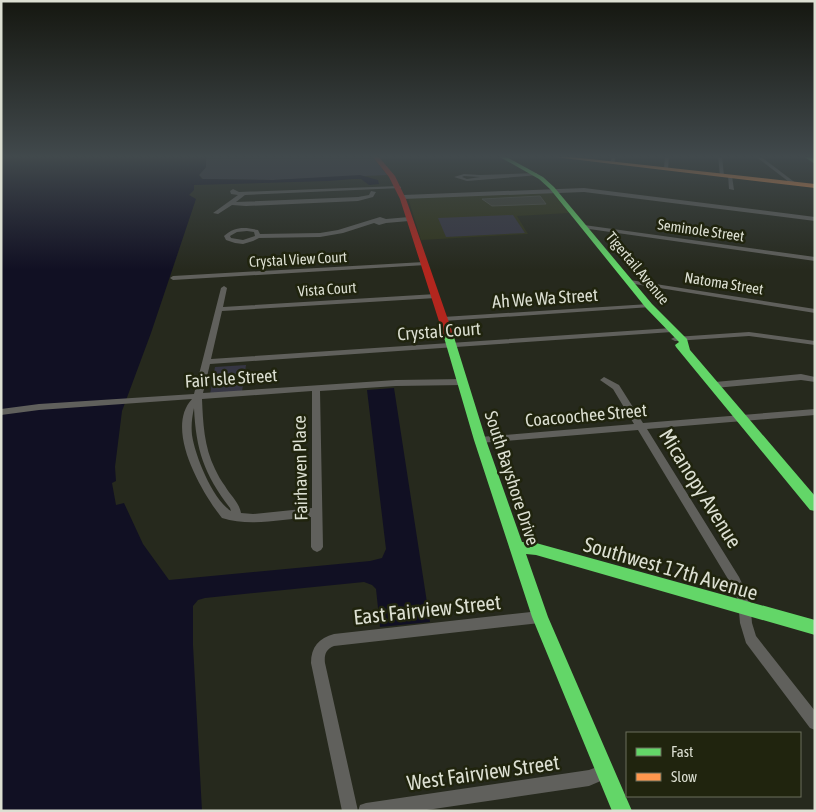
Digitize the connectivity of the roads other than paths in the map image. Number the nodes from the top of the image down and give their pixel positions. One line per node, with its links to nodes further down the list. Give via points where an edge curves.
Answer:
1 (243, 194): 6 (street)
2 (363, 194): 6 (street, via 350,199)
3 (402, 194): 8 (main road, South Bayshore Drive)
4 (557, 194): 11 (main road, Tigertail Avenue)
5 (618, 194): 9 (street)
6 (231, 203): 7 (street)
7 (216, 213)
8 (409, 219): 10 (street); 16 (main road, South Bayshore Drive)
9 (815, 219)
10 (386, 221): 14 (street, via 380,218 332,234)
11 (584, 227): 15 (street, Seminole Street); 18 (main road, Tigertail Avenue)
12 (258, 236): 12 (street, via 256,231 244,229 231,232 227,237 242,242); 13 (street)
13 (281, 236): 14 (street)
14 (306, 236)
15 (815, 259)
16 (424, 264): 17 (street, Crystal View Court); 20 (main road, South Bayshore Drive)
17 (173, 278)
18 (630, 282): 21 (main road, Tigertail Avenue); 23 (street, Natoma Street)
19 (224, 288): 22 (street)
20 (436, 296): 22 (street, Vista Court); 24 (main road, South Bayshore Drive)
21 (649, 306): 24 (street, Ah We Wa Street); 25 (main road, Tigertail Avenue)
22 (219, 309): 28 (street)
23 (815, 311)
24 (443, 319): 27 (main road, South Bayshore Drive)
25 (672, 332): 26 (street, Crystal Court, via 749,334); 27 (street, Crystal Court); 32 (main road, Tigertail Avenue, via 685,343 686,349)
26 (815, 343)
27 (452, 346): 28 (street, Crystal Court); 31 (main road, South Bayshore Drive)
28 (207, 362): 34 (street)
29 (604, 380): 38 (street, Micanopy Avenue, via 616,387)
30 (815, 380): 32 (street, via 801,376)
31 (463, 382): 33 (street, Fair Isle Street); 39 (main road, South Bayshore Drive)
32 (715, 385): 37 (main road, Tigertail Avenue)
33 (316, 389): 34 (street, Fair Isle Street); 41 (street, Fairhaven Place)
34 (198, 397): 35 (street, Fair Isle Street); 41 (street, via 189,408 188,419 194,462 207,489 226,515 253,518)
35 (1, 412)
36 (815, 412): 37 (street, Coacoochee Street)
37 (742, 418): 38 (street, Coacoochee Street); 40 (main road, Tigertail Avenue)
38 (639, 427): 39 (street, Coacoochee Street); 44 (street, Micanopy Avenue, via 731,575 742,594)
39 (480, 440): 43 (main road, South Bayshore Drive)
40 (815, 506)
41 (317, 512): 42 (street, Fairhaven Place)
42 (317, 547)
43 (516, 548): 44 (main road, Southwest 17th Avenue, via 536,549); 45 (main road, South Bayshore Drive)
44 (745, 608): 46 (main road, Southwest 17th Avenue); 48 (street, Micanopy Avenue, via 747,628 755,645)
45 (540, 617): 47 (street, East Fairview Street, via 334,640); 49 (main road, South Bayshore Drive)
46 (815, 628)
47 (321, 647): 50 (street, via 318,663)
48 (815, 724)
49 (605, 772): 51 (street, West Fairview Street, via 589,778); 52 (main road, South Bayshore Drive)
50 (350, 811)
51 (366, 811)
52 (622, 811)

